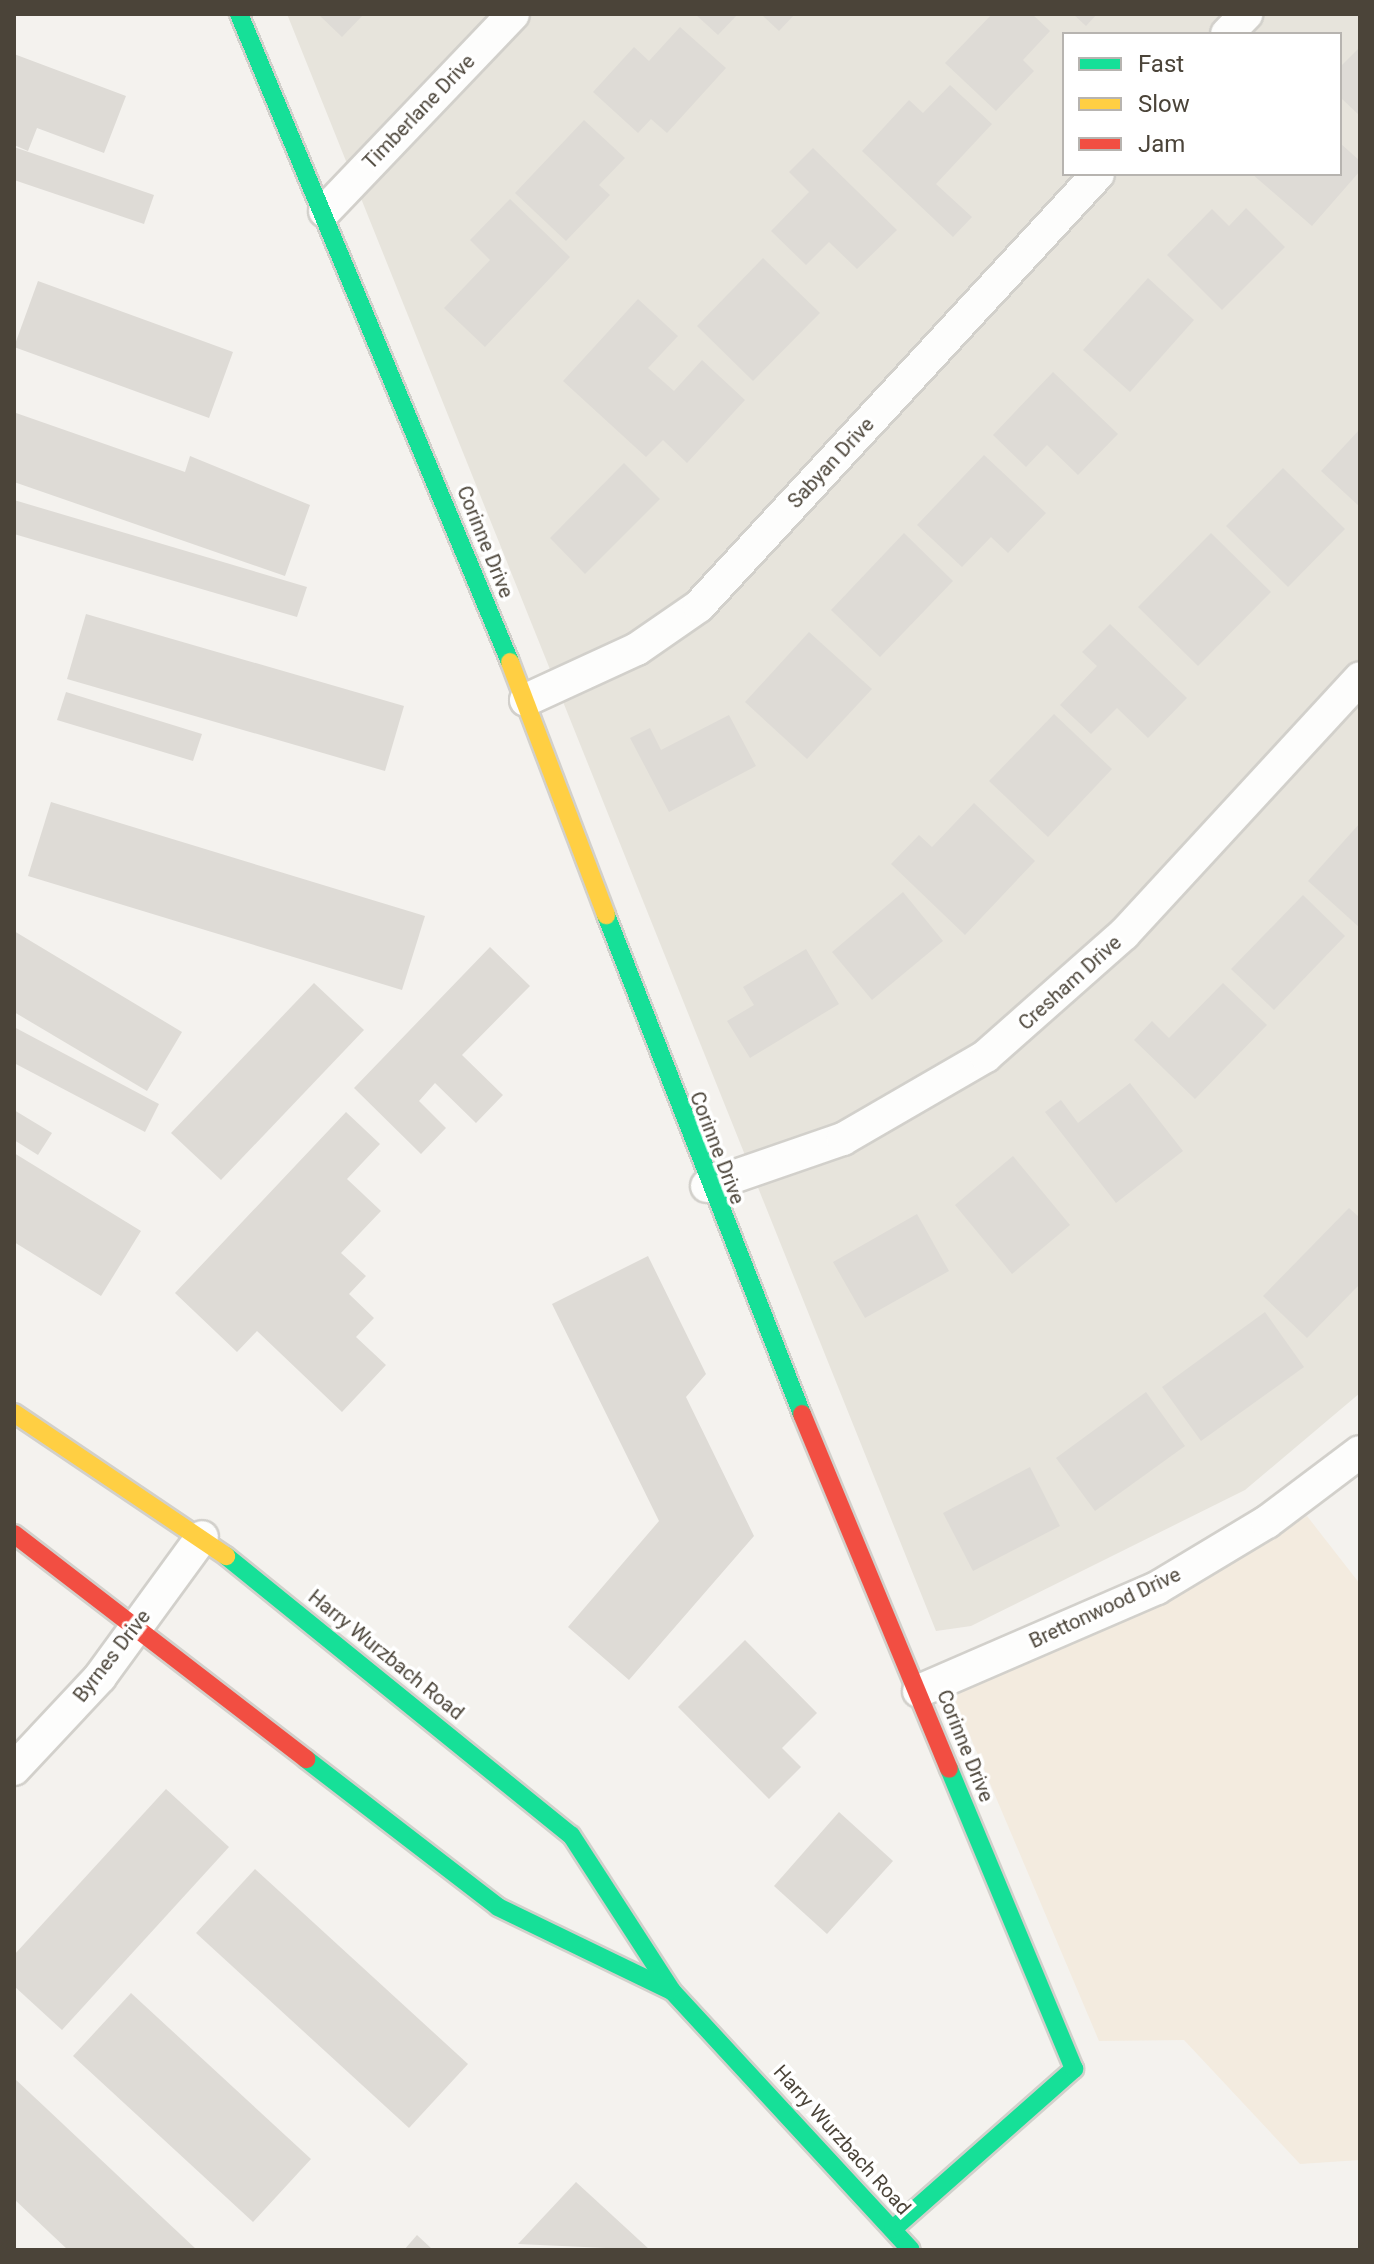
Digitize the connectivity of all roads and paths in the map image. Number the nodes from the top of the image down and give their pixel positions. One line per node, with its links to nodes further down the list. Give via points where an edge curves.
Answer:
1 (239, 14): 6 (street, Corinne Drive)
2 (513, 14): 6 (street, Timberlane Drive)
3 (1246, 14): 4 (street)
4 (1229, 32)
5 (1096, 176): 8 (street, Sabyan Drive, via 699,606 637,649)
6 (325, 211): 8 (street, Corinne Drive)
7 (1360, 678): 9 (street, Cresham Drive, via 1124,934 986,1056 843,1139)
8 (526, 700): 9 (street, Corinne Drive)
9 (707, 1186): 15 (street, Corinne Drive)
10 (14, 1413): 13 (street, Harry Wurzbach Road)
11 (1360, 1452): 15 (street, Brettonwood Drive, via 1267,1522 1157,1588)
12 (14, 1534): 14 (street, Harry Wurzbach Road)
13 (202, 1537): 14 (street, Byrnes Drive); 17 (street, Harry Wurzbach Road, via 571,1835)
14 (137, 1627): 16 (street, Byrnes Drive); 17 (street, Harry Wurzbach Road, via 498,1907)
15 (919, 1691): 18 (street, Corinne Drive, via 1074,2069)
16 (14, 1769)
17 (672, 1991): 18 (street, Harry Wurzbach Road)
18 (893, 2229): 19 (street, Harry Wurzbach Road)
19 (911, 2250)

